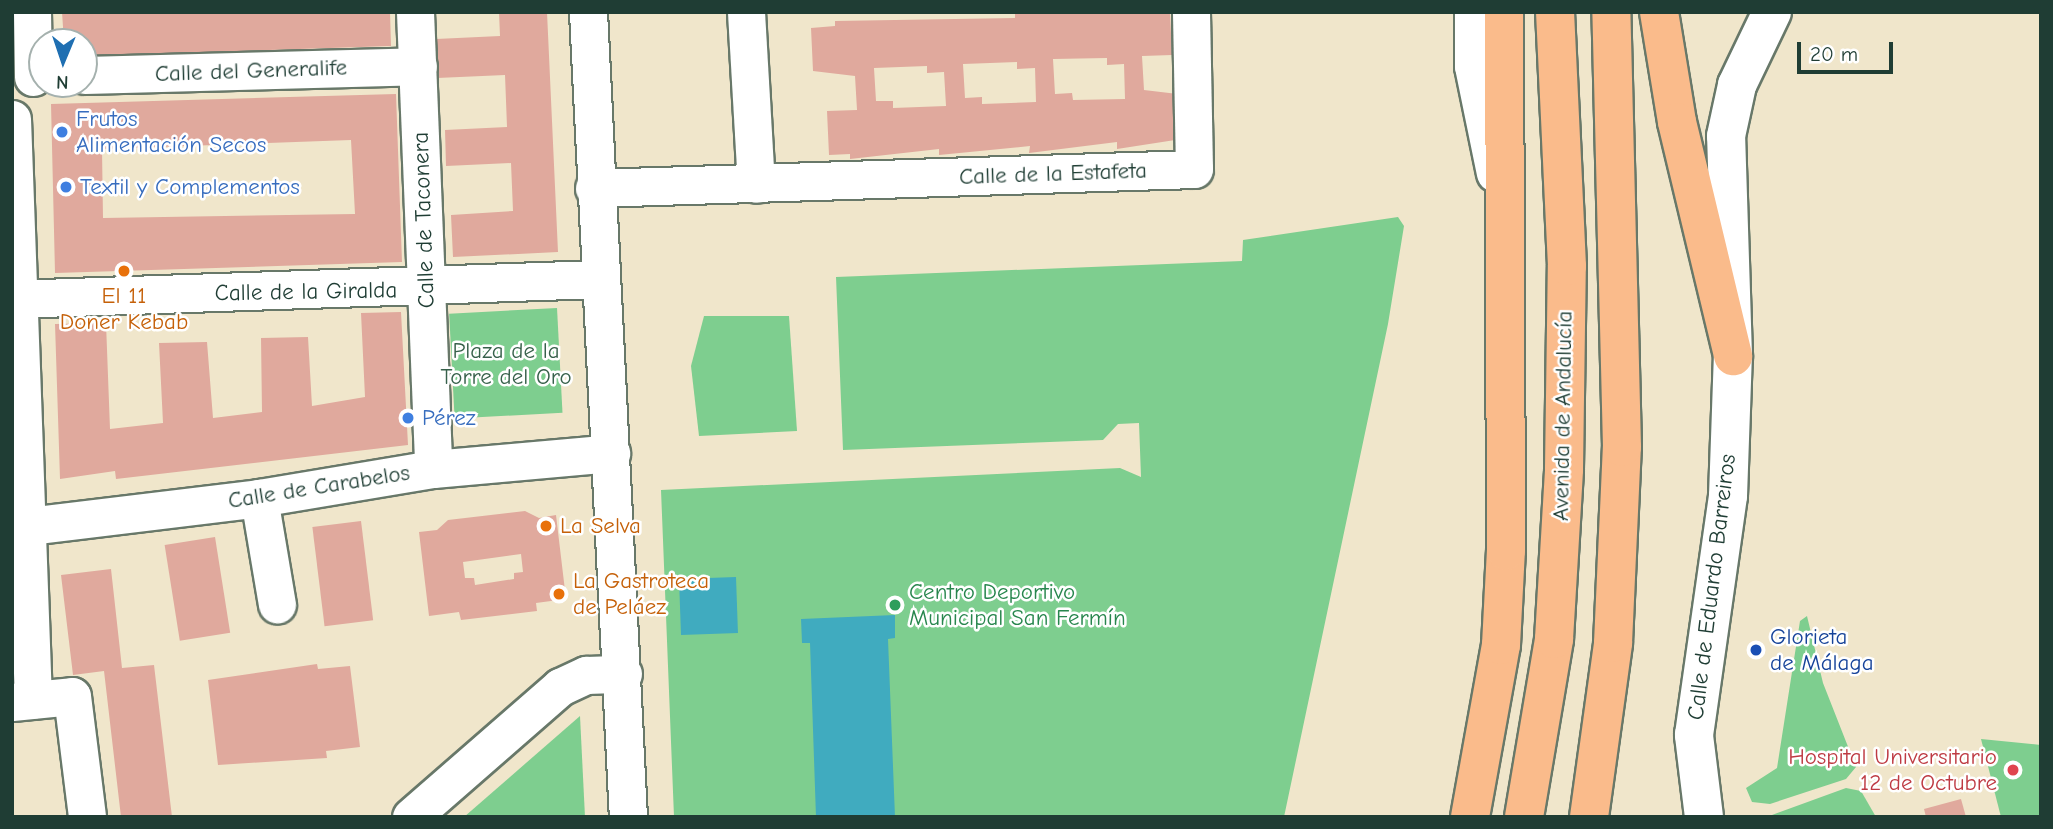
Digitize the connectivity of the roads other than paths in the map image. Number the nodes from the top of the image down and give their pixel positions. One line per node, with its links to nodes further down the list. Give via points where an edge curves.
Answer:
1 (415, 12): 11 (street, Calle de Taconera)
2 (588, 12): 15 (street)
3 (746, 12): 14 (street)
4 (1191, 12): 14 (street, Calle de la Estafeta, via 1194,169)
5 (1473, 12): 16 (street, via 1473,66)
6 (1504, 12): 16 (main road)
7 (1555, 12): 32 (main road, Avenida de Andalucía, via 1567,266 1564,469 1554,639)
8 (1611, 12): 33 (main road, via 1622,447 1613,643)
9 (1659, 12): 20 (main road, via 1677,122)
10 (1772, 12): 20 (street, Calle de Eduardo Barreiros, via 1737,85 1726,136)
11 (418, 66): 12 (street, Calle del Generalife); 18 (street, Calle de Taconera)
12 (98, 75)
13 (12, 119): 19 (street)
14 (756, 184): 15 (street, Calle de la Estafeta)
15 (594, 188): 17 (street)
16 (1503, 210): 31 (main road, via 1507,467 1502,645)
17 (599, 279): 18 (street, Calle de la Giralda); 21 (street)
18 (427, 289): 19 (street, Calle de la Giralda); 22 (street, Calle de Taconera)
19 (17, 299): 24 (street)
20 (1733, 356): 34 (street, Calle de Eduardo Barreiros, via 1728,496 1694,735)
21 (611, 453): 22 (street, Calle de Carabelos); 26 (street)
22 (433, 469): 23 (street, Calle de Carabelos)
23 (260, 498): 24 (street, Calle de Carabelos); 25 (street)
24 (20, 527): 27 (street)
25 (277, 604)
26 (622, 674): 29 (street, via 586,676 560,687); 30 (street)
27 (23, 701): 28 (street, via 72,696)
28 (87, 817)
29 (411, 817)
30 (628, 817)
31 (1470, 817)
32 (1524, 817)
33 (1590, 817)
34 (1704, 817)

